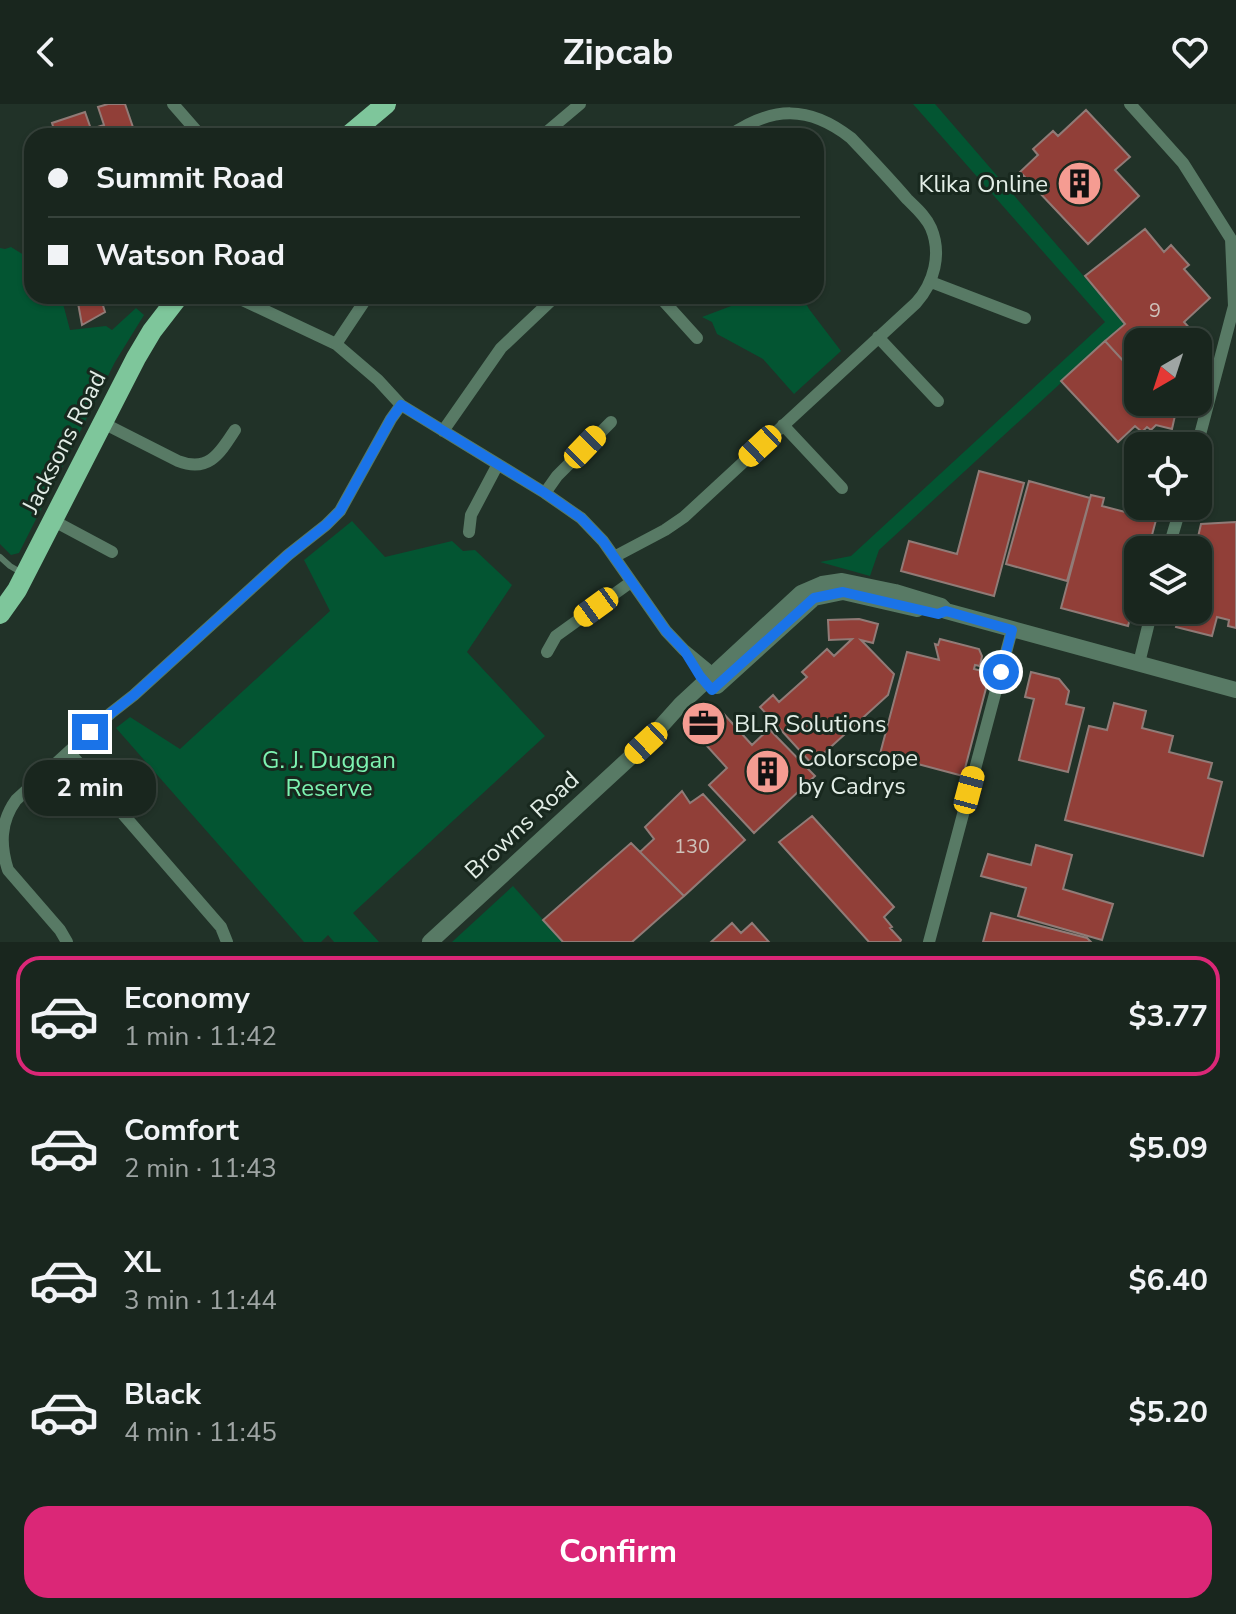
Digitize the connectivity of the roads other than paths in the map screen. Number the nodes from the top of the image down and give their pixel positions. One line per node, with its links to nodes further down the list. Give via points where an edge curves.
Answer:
1 (175, 104): 6 (street)
2 (386, 104): 7 (main road)
3 (580, 104): 8 (street)
4 (1130, 104): 27 (street, via 1183,163 1231,239 1234,306)
5 (800, 109): 9 (street, via 756,119); 10 (street, via 851,138 926,219 936,259)
6 (194, 128)
7 (358, 128)
8 (552, 128)
9 (742, 128)
10 (931, 282): 16 (street); 17 (street, via 926,293)
11 (173, 304): 23 (main road, Jacksons Road, via 152,331)
12 (252, 304): 19 (street)
13 (363, 304): 19 (street)
14 (548, 304): 26 (street, via 501,348)
15 (666, 304): 18 (street)
16 (1025, 318)
17 (878, 337): 20 (street); 24 (street)
18 (697, 338)
19 (336, 344): 21 (street)
20 (938, 401)
21 (401, 405): 26 (street); 45 (street, via 340,511)
22 (611, 422): 30 (street)
23 (103, 423): 25 (street, via 191,466 213,459); 31 (main road, Jacksons Road)
24 (783, 425): 29 (street); 35 (street, via 676,523)
25 (235, 430)
26 (443, 431): 28 (street)
27 (1201, 432)
28 (498, 464): 30 (street); 32 (street, via 471,515)
29 (842, 488)
30 (545, 493): 35 (street, via 581,518)
31 (54, 521): 33 (street); 36 (main road, Jacksons Road)
32 (469, 532)
33 (112, 552)
34 (0, 557): 36 (lane)
35 (614, 557): 37 (street)
36 (26, 575): 38 (main road, Jacksons Road)
37 (631, 582): 41 (street, via 556,636); 43 (street, via 666,631)
38 (2, 607)
39 (1149, 624): 42 (street)
40 (1012, 630): 42 (street, Browns Road); 43 (street, Browns Road, via 895,592 842,581 822,584 801,593); 50 (street)
41 (547, 652)
42 (1139, 663): 44 (street, Browns Road)
43 (713, 682): 49 (street, Browns Road, via 681,704 646,743)
44 (1236, 690)
45 (69, 752): 46 (street, via 16,800); 48 (street, via 221,927)
46 (0, 837): 47 (street, via 11,876)
47 (67, 942)
48 (227, 942)
49 (430, 942)
50 (929, 942)

